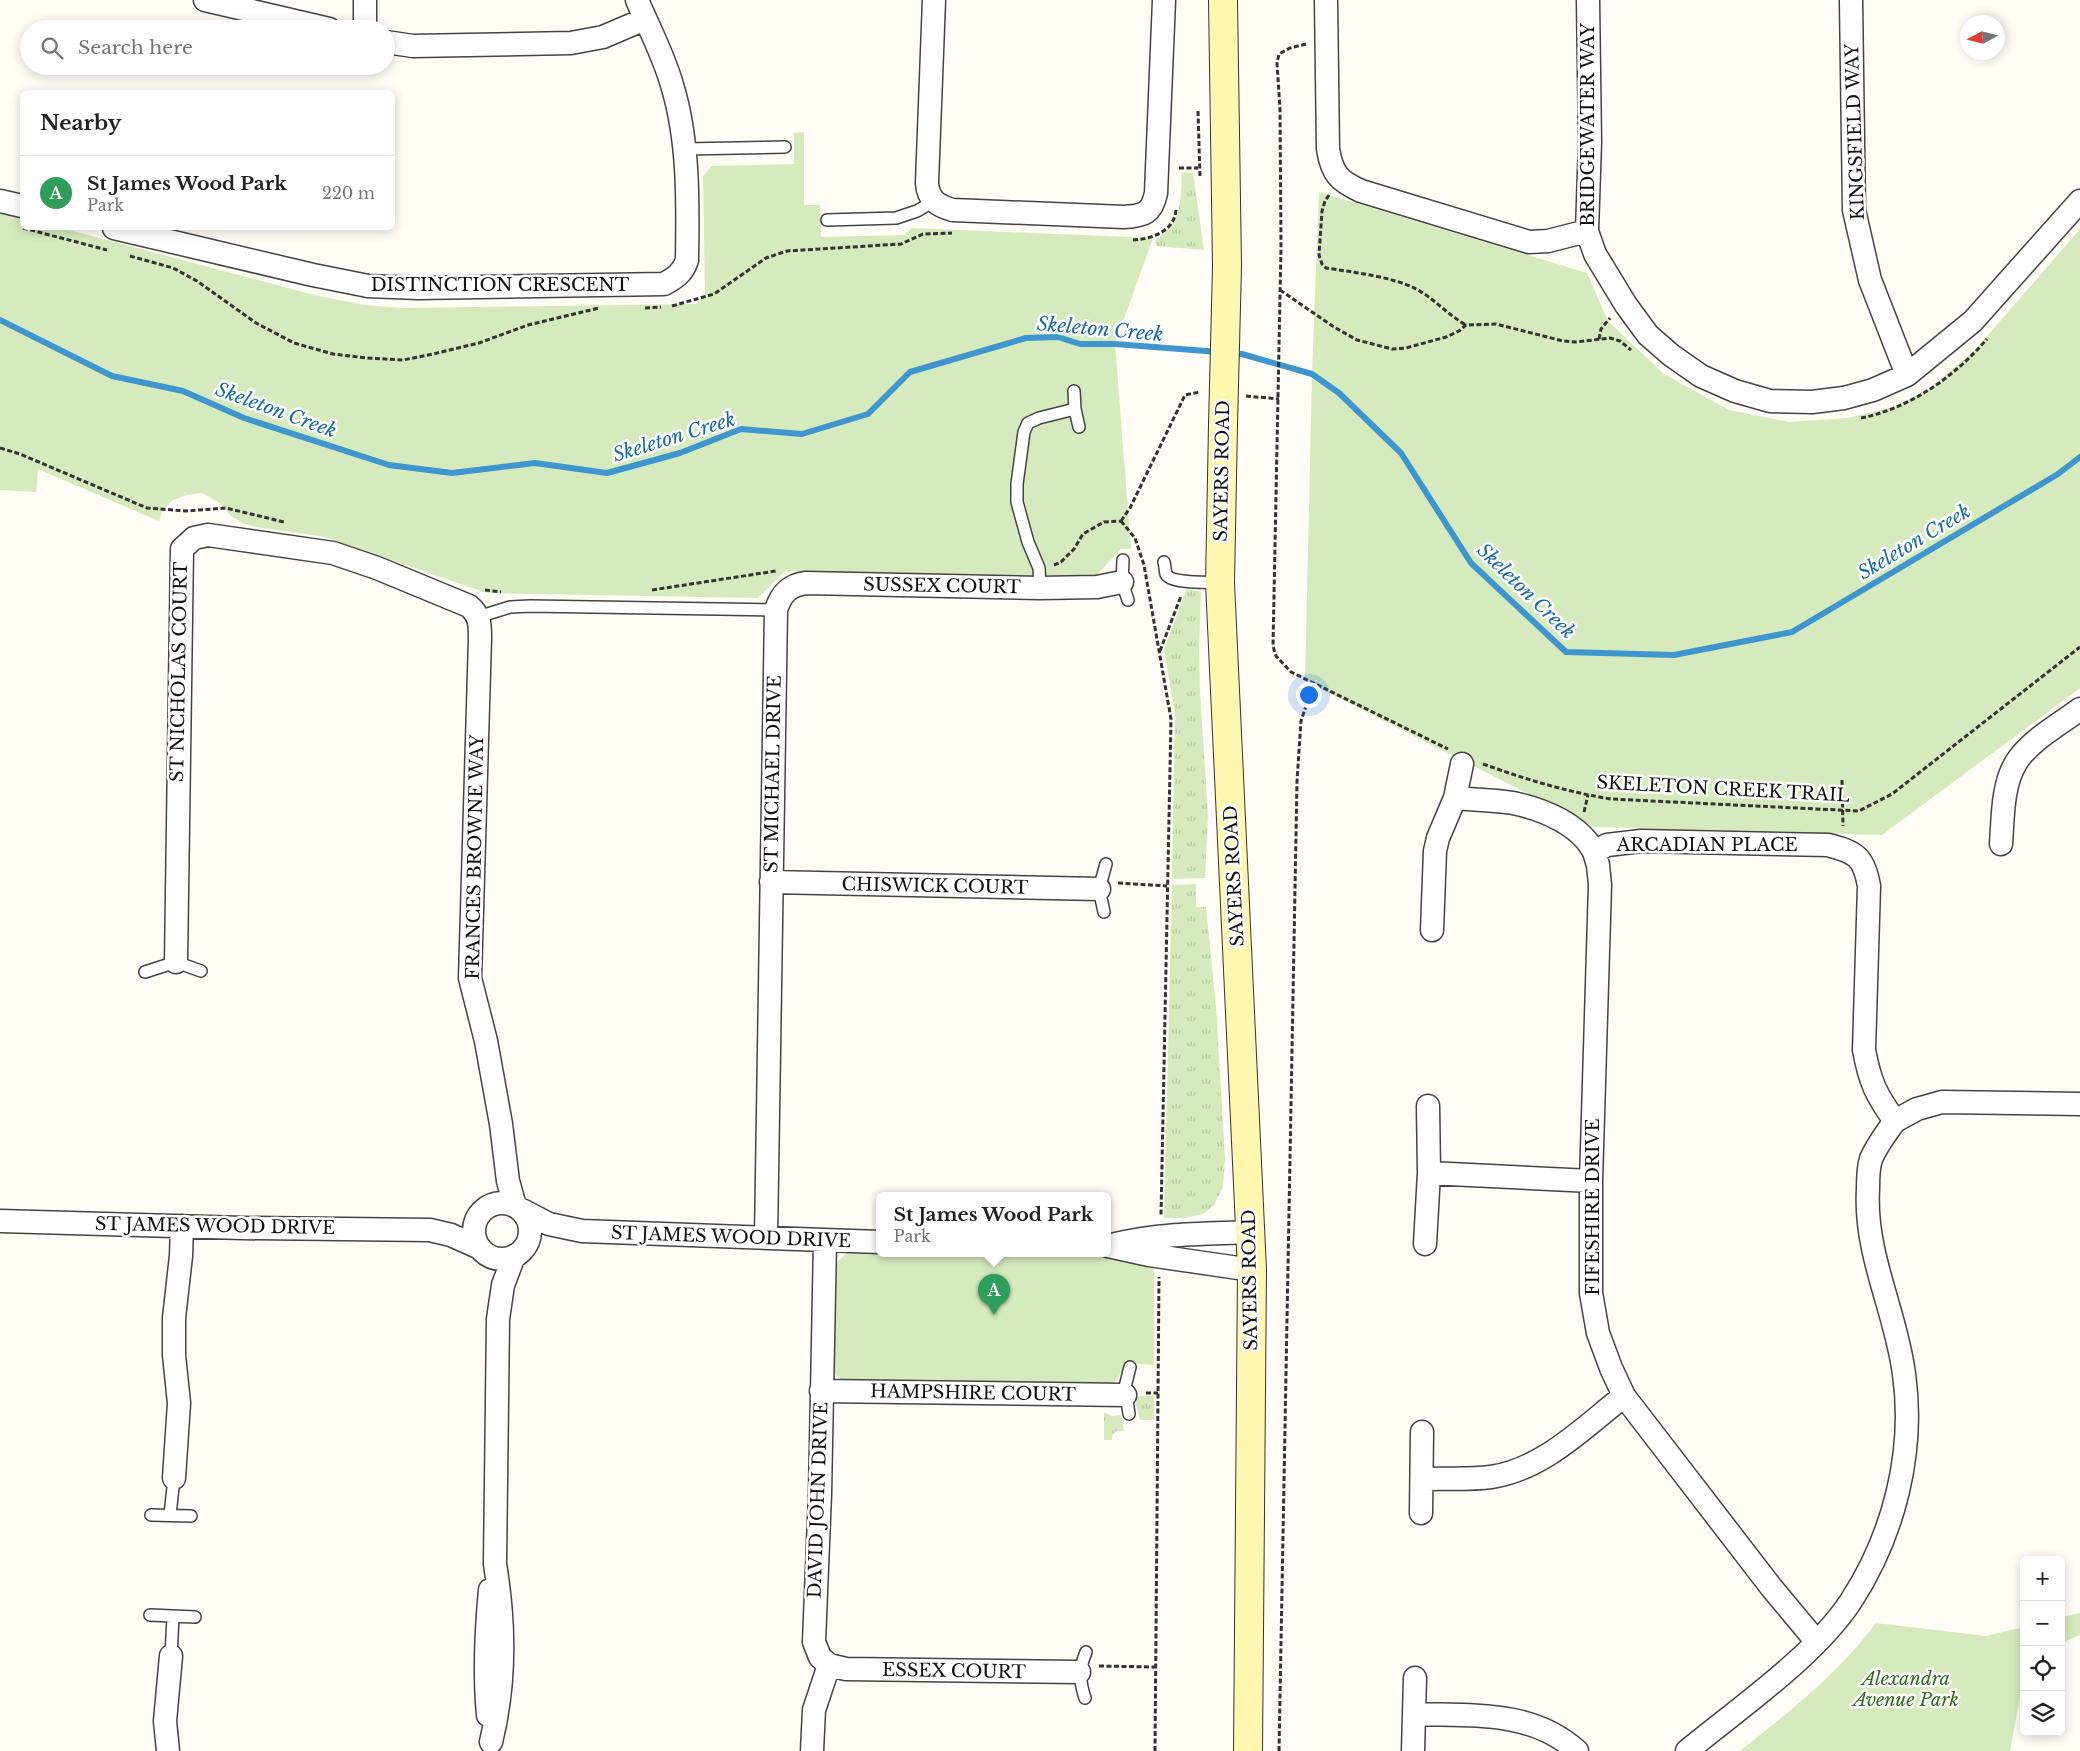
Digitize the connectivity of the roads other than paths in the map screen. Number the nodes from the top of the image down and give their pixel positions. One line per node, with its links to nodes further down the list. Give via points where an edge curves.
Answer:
1 (205, 0): 10 (street)
2 (365, 0): 11 (street)
3 (934, 0): 16 (street, via 927,176 928,190)
4 (1164, 0): 16 (street, via 1157,184 1154,202 1147,212 1124,217 953,210)
5 (1224, 0): 28 (main road, SAYERS ROAD, bridge, via 1227,266)
6 (1326, 0): 21 (street, via 1328,149 1330,162 1340,179 1361,191 1529,242 1548,241)
7 (1588, 0): 21 (street, BRIDGEWATER WAY, via 1590,142)
8 (1851, 0): 22 (street, KINGSFIELD WAY, via 1854,210 1870,280)
9 (641, 10): 12 (street, via 603,37 571,43 413,46); 14 (street, via 672,83)
10 (291, 20)
11 (365, 20)
12 (395, 43)
13 (785, 147): 14 (lane)
14 (685, 149): 20 (street, DISTINCTION CRESCENT, via 687,260 680,274 664,284 384,287 346,282)
15 (0, 201): 18 (street)
16 (934, 201): 19 (lane, via 896,218)
17 (2080, 201): 22 (street, BRIDGEWATER WAY, via 1973,321)
18 (20, 206)
19 (827, 220)
20 (123, 230)
21 (1587, 231): 22 (street, BRIDGEWATER WAY, via 1599,261 1648,335 1701,376 1735,391 1770,401 1812,402 1873,390)
22 (1907, 375)
23 (1074, 391): 24 (lane)
24 (1075, 409): 25 (lane); 29 (lane, via 1039,418 1028,423 1024,432 1017,502 1039,568)
25 (1079, 427)
26 (1123, 560): 30 (lane, SUSSEX COURT)
27 (1164, 562): 28 (lane, via 1170,579)
28 (1220, 583): 58 (main road, SAYERS ROAD)
29 (1040, 588): 30 (street, SUSSEX COURT, via 1097,587); 31 (street, SUSSEX COURT, via 806,583 794,585 785,592)
30 (1125, 591)
31 (776, 610): 32 (lane, via 530,606 510,607); 39 (street, ST MICHAEL DRIVE)
32 (478, 617): 43 (street, ST NICHOLAS COURT, via 469,606 333,553 208,535 194,538 182,549); 49 (street, FRANCES BROWNE WAY, via 470,978 486,1041)
33 (2080, 709): 36 (street, via 2029,747 2017,761 2008,780)
34 (1465, 760): 35 (street)
35 (1455, 798): 37 (street, ARCADIAN PLACE, via 1513,803 1554,816 1588,841); 42 (street, via 1435,851)
36 (2001, 844)
37 (1594, 852): 48 (street, ARCADIAN PLACE, via 1607,845 1641,841 1828,845 1850,852 1866,868 1869,886 1864,1050 1868,1075); 51 (street, FIFESHIRE DRIVE, via 1600,885)
38 (1106, 864): 40 (lane)
39 (771, 882): 40 (street, CHISWICK COURT); 59 (street, ST MICHAEL DRIVE)
40 (1100, 886): 41 (lane)
41 (1104, 912)
42 (1432, 930)
43 (176, 962): 44 (lane); 45 (lane)
44 (201, 971)
45 (145, 972)
46 (2080, 1104): 48 (street, via 1942,1102 1917,1109)
47 (1428, 1106): 50 (street)
48 (1895, 1121): 83 (street, via 1870,1161 1867,1206 1869,1232 1905,1376 1907,1429 1904,1460 1893,1512 1866,1576 1850,1602)
49 (503, 1154): 52 (street, FRANCES BROWNE WAY); 53 (street, FRANCES BROWNE WAY, via 499,1181)
50 (1429, 1173): 51 (street); 62 (street)
51 (1591, 1181): 71 (street, FIFESHIRE DRIVE, via 1591,1293 1598,1333)
52 (518, 1208): 53 (street, via 501,1203); 57 (street, ST JAMES WOOD DRIVE, via 549,1224); 66 (street, via 530,1231 529,1239)
53 (483, 1210): 56 (street, ST JAMES WOOD DRIVE); 65 (street, via 476,1219 474,1234)
54 (0, 1221): 55 (street, ST JAMES WOOD DRIVE)
55 (182, 1226): 56 (street, ST JAMES WOOD DRIVE); 74 (street, via 174,1318 179,1403)
56 (430, 1230): 65 (street, ST JAMES WOOD DRIVE, via 450,1235)
57 (582, 1231): 59 (street, ST JAMES WOOD DRIVE); 66 (street, ST JAMES WOOD DRIVE, via 550,1238)
58 (1251, 1232): 64 (street); 67 (main road, SAYERS ROAD)
59 (766, 1238): 60 (street, ST JAMES WOOD DRIVE)
60 (825, 1241): 61 (street, ST JAMES WOOD DRIVE); 70 (street, DAVID JOHN DRIVE)
61 (876, 1242)
62 (1425, 1244)
63 (1111, 1245): 64 (street, via 1138,1238)
64 (1160, 1246): 67 (street)
65 (483, 1251): 66 (street, via 500,1259); 68 (street, via 490,1271)
66 (518, 1254): 68 (street, via 503,1285)
67 (1252, 1270): 93 (main road, SAYERS ROAD)
68 (498, 1319): 90 (street, via 495,1564 489,1598 484,1673)
69 (1130, 1367): 72 (lane, HAMPSHIRE COURT, via 1126,1380)
70 (822, 1391): 72 (street, HAMPSHIRE COURT); 86 (street, DAVID JOHN DRIVE, via 814,1642 820,1657)
71 (1624, 1396): 75 (street, via 1550,1454 1517,1471 1491,1477); 83 (street, FIFESHIRE DRIVE)
72 (1127, 1404)
73 (1422, 1432): 75 (street)
74 (174, 1478): 78 (lane)
75 (1422, 1479): 76 (street)
76 (1421, 1513)
77 (151, 1514): 78 (lane)
78 (170, 1515): 79 (lane)
79 (191, 1516)
80 (150, 1616): 81 (lane)
81 (173, 1617): 82 (lane); 84 (lane)
82 (195, 1617)
83 (1816, 1641): 96 (street, via 1783,1673)
84 (171, 1656): 91 (street, via 165,1721)
85 (1082, 1663): 86 (street, ESSEX COURT, via 846,1669); 88 (lane, via 1080,1680)
86 (829, 1665): 92 (street, via 816,1704)
87 (1416, 1678): 89 (street)
88 (1085, 1698)
89 (1415, 1714): 94 (street); 95 (street, via 1510,1718 1554,1733)
90 (491, 1746)
91 (168, 1751)
92 (812, 1751)
93 (1248, 1751)
94 (1414, 1751)
95 (1577, 1751)
96 (1687, 1751)

